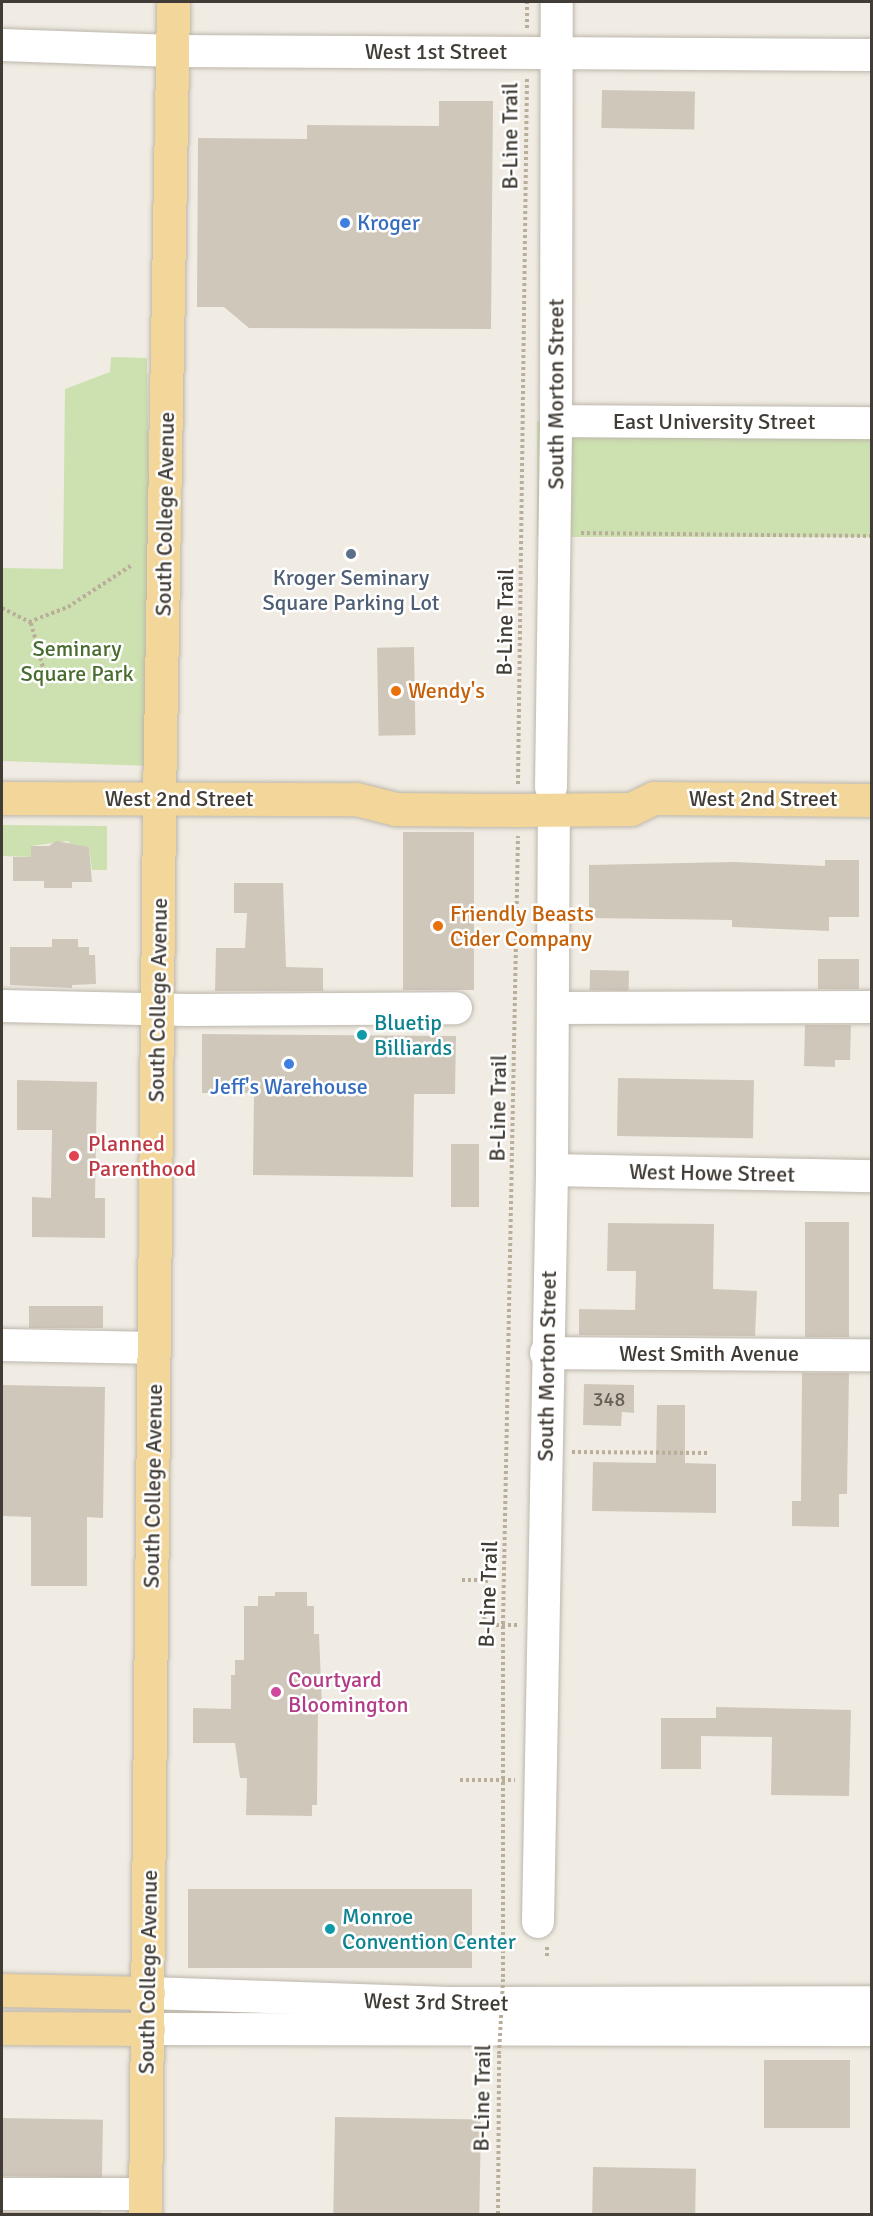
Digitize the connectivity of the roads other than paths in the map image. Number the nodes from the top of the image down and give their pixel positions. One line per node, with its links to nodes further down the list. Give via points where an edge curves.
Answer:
1 (173, 2): 4 (main road, South College Avenue)
2 (557, 2): 5 (street, South Morton Street)
3 (2, 45): 4 (street, West 1st Street)
4 (173, 51): 5 (street, West 1st Street); 11 (main road, South College Avenue)
5 (541, 52): 6 (street, West 1st Street); 7 (street, South Morton Street)
6 (872, 55)
7 (556, 421): 8 (street, East University Street); 10 (street, South Morton Street)
8 (872, 423)
9 (2, 798): 11 (main road, West 2nd Street)
10 (552, 798): 11 (main road, West 2nd Street, via 484,798 395,786 356,799); 12 (main road, West 2nd Street, via 633,787 654,798); 16 (street, South Morton Street)
11 (159, 799): 17 (main road, South College Avenue)
12 (872, 800)
13 (2, 1006): 17 (street)
14 (872, 1007): 16 (street)
15 (456, 1008): 17 (street)
16 (554, 1008): 18 (street, South Morton Street)
17 (158, 1010): 21 (main road, South College Avenue)
18 (552, 1170): 19 (street, West Howe Street); 22 (street, South Morton Street)
19 (872, 1176)
20 (2, 1345): 21 (street)
21 (154, 1348): 26 (main road, South College Avenue)
22 (546, 1353): 23 (street, West Smith Avenue); 24 (street, South Morton Street)
23 (872, 1355)
24 (538, 1922)
25 (2, 1990): 26 (main road, West 3rd Street)
26 (148, 1993): 27 (street, West 3rd Street, via 468,2003); 29 (main road, South College Avenue)
27 (872, 2002)
28 (2, 2028): 29 (main road, West 3rd Street)
29 (148, 2029): 30 (street, West 3rd Street); 32 (main road, South College Avenue)
30 (872, 2030)
31 (2, 2194): 32 (street)
32 (145, 2204)

